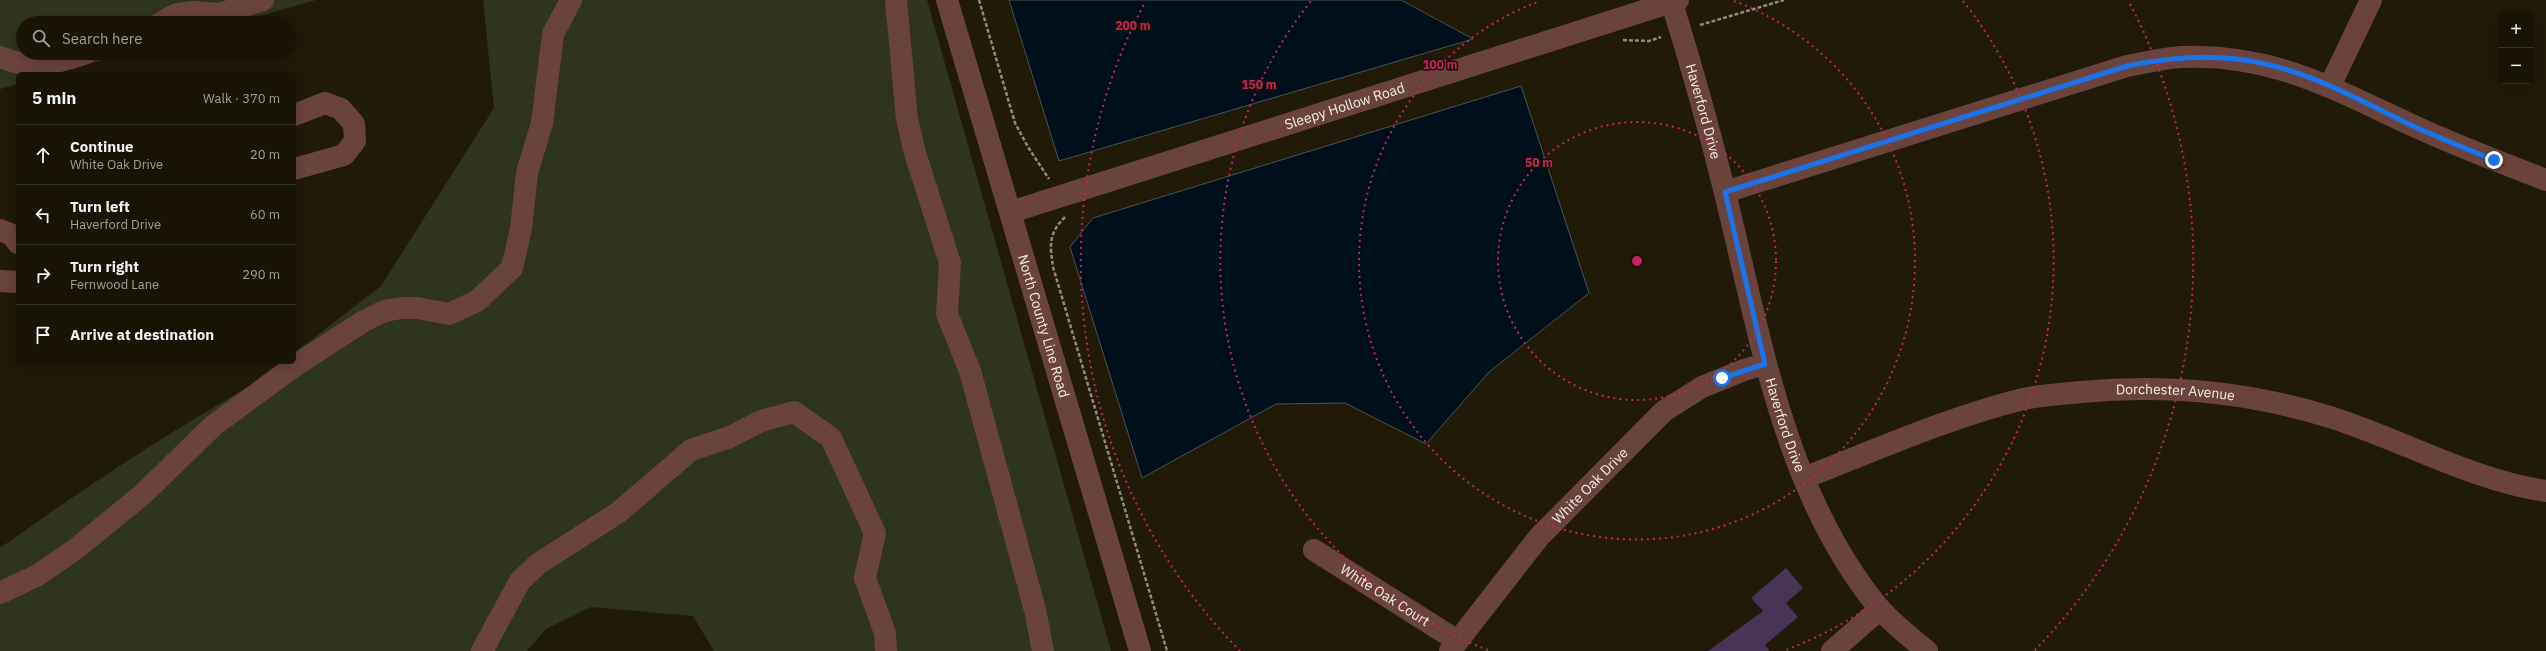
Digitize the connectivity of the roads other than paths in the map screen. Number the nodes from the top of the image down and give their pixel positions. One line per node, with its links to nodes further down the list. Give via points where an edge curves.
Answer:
1 (263, 0): 7 (street, via 219,14 194,12)
2 (571, 0): 24 (street, via 553,34 542,123 527,173 521,229 512,268 477,301 449,314 402,308 384,311 364,321 296,365 214,425 143,494 77,548 38,575)
3 (896, 0): 29 (street, via 907,119 915,153 950,263 948,314 970,371 1036,610)
4 (947, 0): 15 (street, North County Line Road)
5 (2371, 0): 10 (street)
6 (1674, 1): 14 (street, Haverford Drive); 15 (street, Sleepy Hollow Road)
7 (173, 16)
8 (0, 57): 9 (street, via 27,66)
9 (65, 60)
10 (2330, 86): 13 (street, via 2414,126); 14 (street, via 2278,67 2245,60 2179,57 2153,61 2127,66)
11 (296, 114): 12 (street, via 325,103 341,109 354,124 356,141 344,155)
12 (296, 168)
13 (2546, 180)
14 (1725, 192): 20 (street, Haverford Drive)
15 (1011, 212): 30 (street, North County Line Road)
16 (0, 230): 17 (street, via 12,234)
17 (16, 240)
18 (0, 281): 19 (street)
19 (16, 282)
20 (1765, 364): 21 (street, Haverford Drive); 26 (street, White Oak Drive, via 1702,387 1664,411 1539,537)
21 (1804, 478): 22 (street, Dorchester Avenue, via 1914,433 2025,399 2109,389 2182,389 2232,394 2292,407 2334,419 2481,475); 25 (street, Haverford Drive, via 1840,553)
22 (2546, 491)
23 (1314, 550): 26 (street, White Oak Court)
24 (0, 593)
25 (1880, 609): 31 (street); 32 (street, Haverford Drive)
26 (1453, 646)
27 (482, 651): 28 (street, via 520,581 538,564 619,512 691,450 730,437 761,421 794,412 831,438 875,533 865,578 884,633)
28 (886, 651)
29 (1043, 651)
30 (1140, 651)
31 (1832, 651)
32 (1927, 651)

